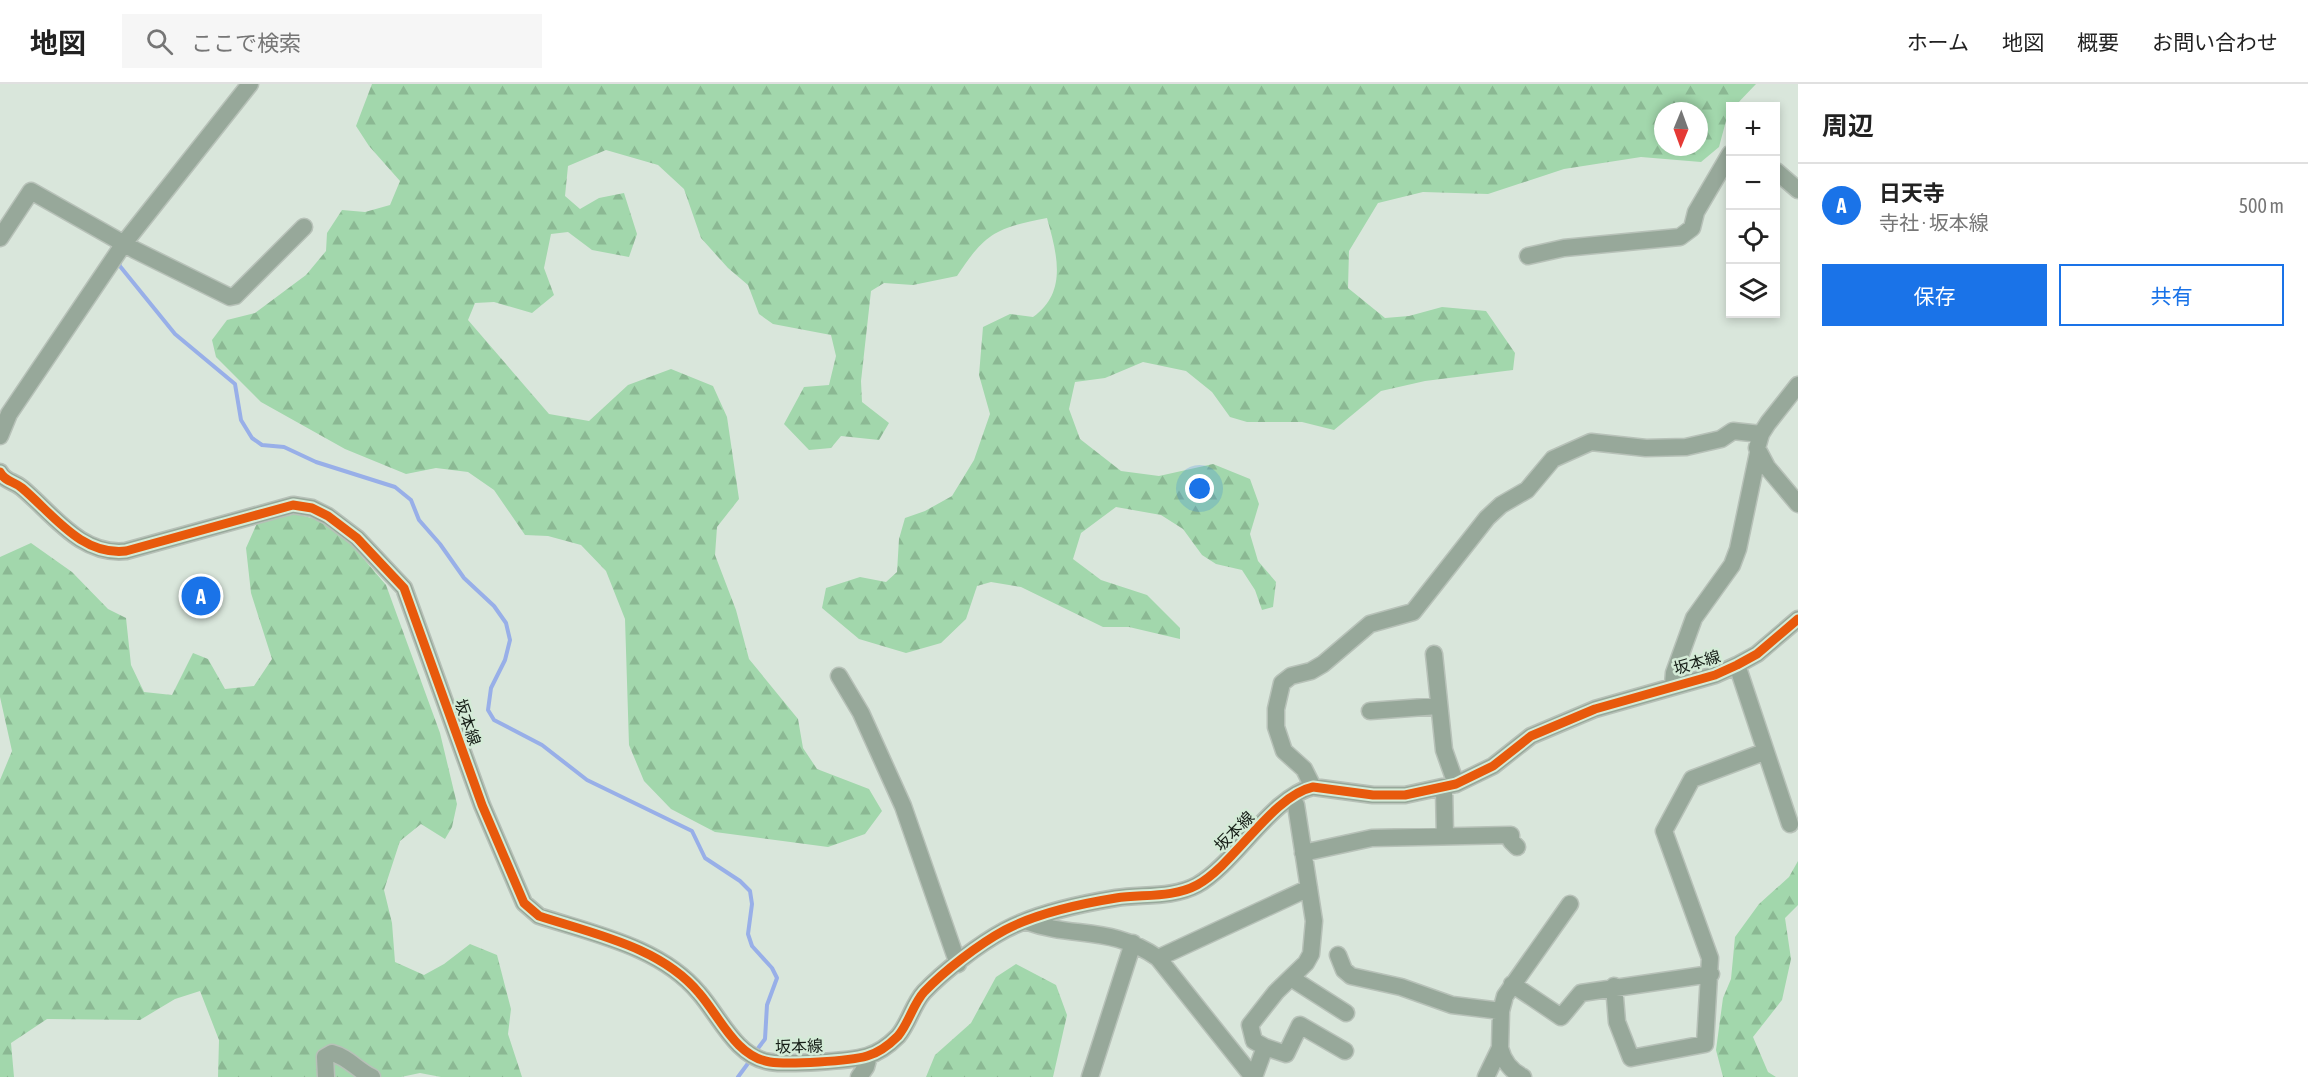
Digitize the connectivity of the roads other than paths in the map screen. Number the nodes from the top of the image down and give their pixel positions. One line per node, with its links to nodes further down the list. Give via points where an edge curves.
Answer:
1 (250, 84): 7 (street)
2 (1730, 156): 8 (street, via 1696,212 1692,228 1680,237 1564,248)
3 (1780, 174): 4 (street)
4 (1798, 190)
5 (304, 227): 7 (street, via 236,296 230,297)
6 (0, 238): 7 (street, via 31,191)
7 (129, 246): 11 (street, via 9,414)
8 (1528, 256)
9 (1798, 385): 10 (street)
10 (1761, 435): 12 (street); 24 (street, via 1733,431 1721,439 1686,447 1646,448 1591,442 1553,459 1527,490 1487,518 1413,612 1370,624 1323,664 1282,683 1276,727 1284,751 1304,769)
11 (0, 436)
12 (1758, 453): 14 (street); 19 (street, via 1738,549 1732,565 1694,618)
13 (1, 478): 46 (street, 坂本線, via 20,486 77,537 110,553 293,505 328,516 357,538 404,588 482,805 524,903 539,916 661,960 681,973 740,1047 757,1058 771,1063)
14 (1798, 504)
15 (1795, 627): 17 (street, 坂本線)
16 (1434, 654): 20 (street)
17 (1737, 665): 19 (street, 坂本線); 22 (street)
18 (839, 676): 36 (street, via 861,713 903,806)
19 (1673, 685): 23 (street, 坂本線, via 1595,709 1531,736 1493,766)
20 (1438, 706): 21 (street); 23 (street)
21 (1370, 711)
22 (1764, 752): 26 (street); 37 (street, via 1692,779 1664,831 1710,958)
23 (1450, 786): 24 (street, 坂本線, via 1405,795); 27 (street)
24 (1313, 787): 25 (street, 坂本線)
25 (1291, 798): 29 (street, via 1296,805); 32 (street, 坂本線, via 1197,885 1174,893 1080,905)
26 (1790, 824)
27 (1445, 836): 28 (street, via 1511,835); 29 (street, via 1372,838)
28 (1517, 847)
29 (1303, 853): 30 (street)
30 (1310, 888): 35 (street); 38 (street, via 1314,921 1311,954)
31 (1570, 903): 39 (street)
32 (1025, 921): 33 (street); 36 (street, 坂本線, via 1004,930)
33 (1133, 943): 35 (street); 50 (street)
34 (1338, 955): 41 (street, via 1351,976 1401,987 1452,1005)
35 (1158, 958): 51 (street)
36 (958, 964): 46 (street, 坂本線, via 922,994 898,1036)
37 (1711, 974): 40 (street); 40 (street, via 1705,1044 1631,1058 1617,1022)
38 (1291, 978): 42 (street); 43 (street, via 1250,1025 1254,1041)
39 (1512, 984): 40 (street, via 1562,1017 1581,993); 41 (street)
40 (1614, 986)
41 (1501, 1011): 44 (street)
42 (1346, 1012)
43 (1265, 1047): 45 (street, via 1286,1054 1300,1024); 51 (street)
44 (1500, 1048): 52 (street); 53 (street, via 1503,1058)
45 (1345, 1051)
46 (869, 1056): 49 (street)
47 (326, 1077): 48 (street, via 325,1057 332,1053)
48 (372, 1077)
49 (859, 1077)
50 (1090, 1077)
51 (1254, 1077)
52 (1486, 1077)
53 (1523, 1077)

